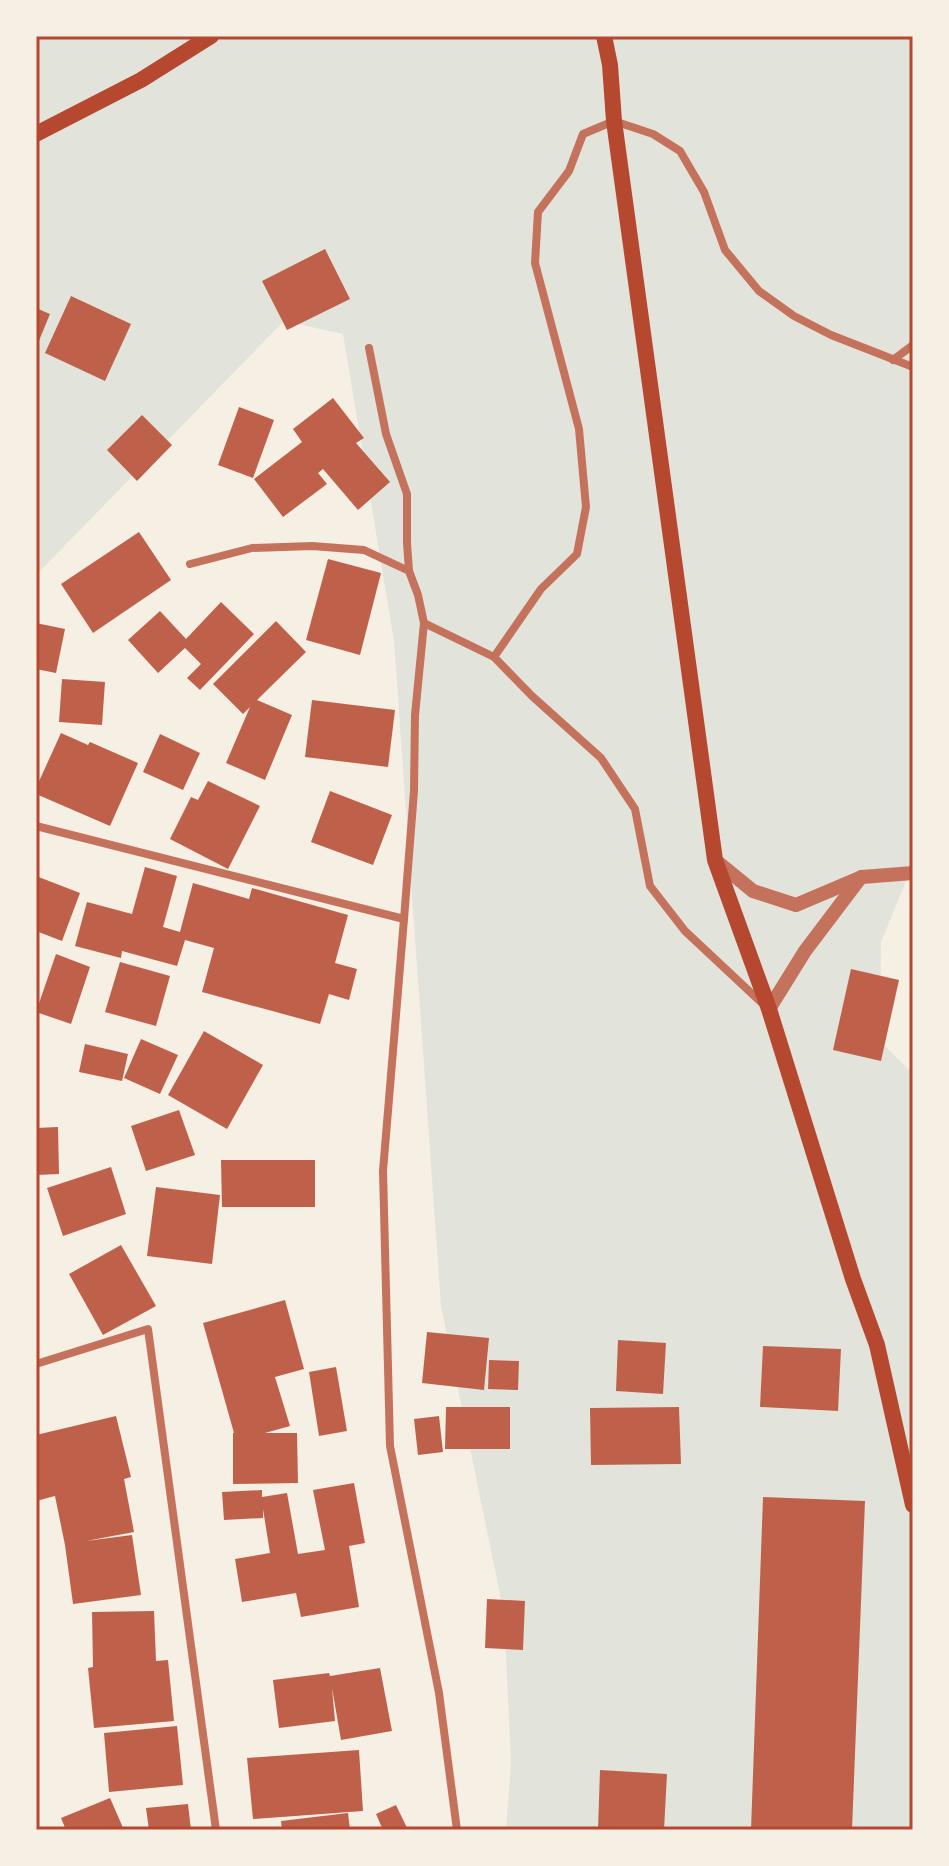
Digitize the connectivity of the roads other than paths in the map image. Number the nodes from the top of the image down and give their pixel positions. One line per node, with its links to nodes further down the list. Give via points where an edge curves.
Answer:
1 (211, 36): 6 (main road, via 141,80)
2 (592, 36): 4 (main road)
3 (604, 36): 4 (main road)
4 (610, 65): 5 (main road)
5 (614, 121): 9 (street, via 653,134 680,151 704,192 725,250 759,291 794,316); 14 (street, via 583,134 569,171 538,212 535,263 579,429 586,507 577,554 541,589); 16 (main road)
6 (36, 134)
7 (913, 345): 9 (street)
8 (369, 348): 12 (street, via 386,434 407,494)
9 (893, 360): 10 (street)
10 (913, 367)
11 (190, 564): 12 (street, via 252,548 312,546 364,550)
12 (409, 571): 13 (street)
13 (424, 623): 14 (street); 19 (street)
14 (494, 657): 20 (street, via 601,758 635,809 650,886 685,931)
15 (36, 826): 19 (street)
16 (715, 860): 18 (street, via 753,891 796,905); 20 (main road)
17 (913, 873): 18 (street)
18 (862, 877): 20 (street)
19 (404, 919): 24 (street, via 383,1171 390,1446 439,1693)
20 (769, 1009): 22 (main road, via 877,1345)
21 (36, 1364): 23 (street, via 148,1329)
22 (913, 1505)
23 (216, 1830)
24 (457, 1830)

